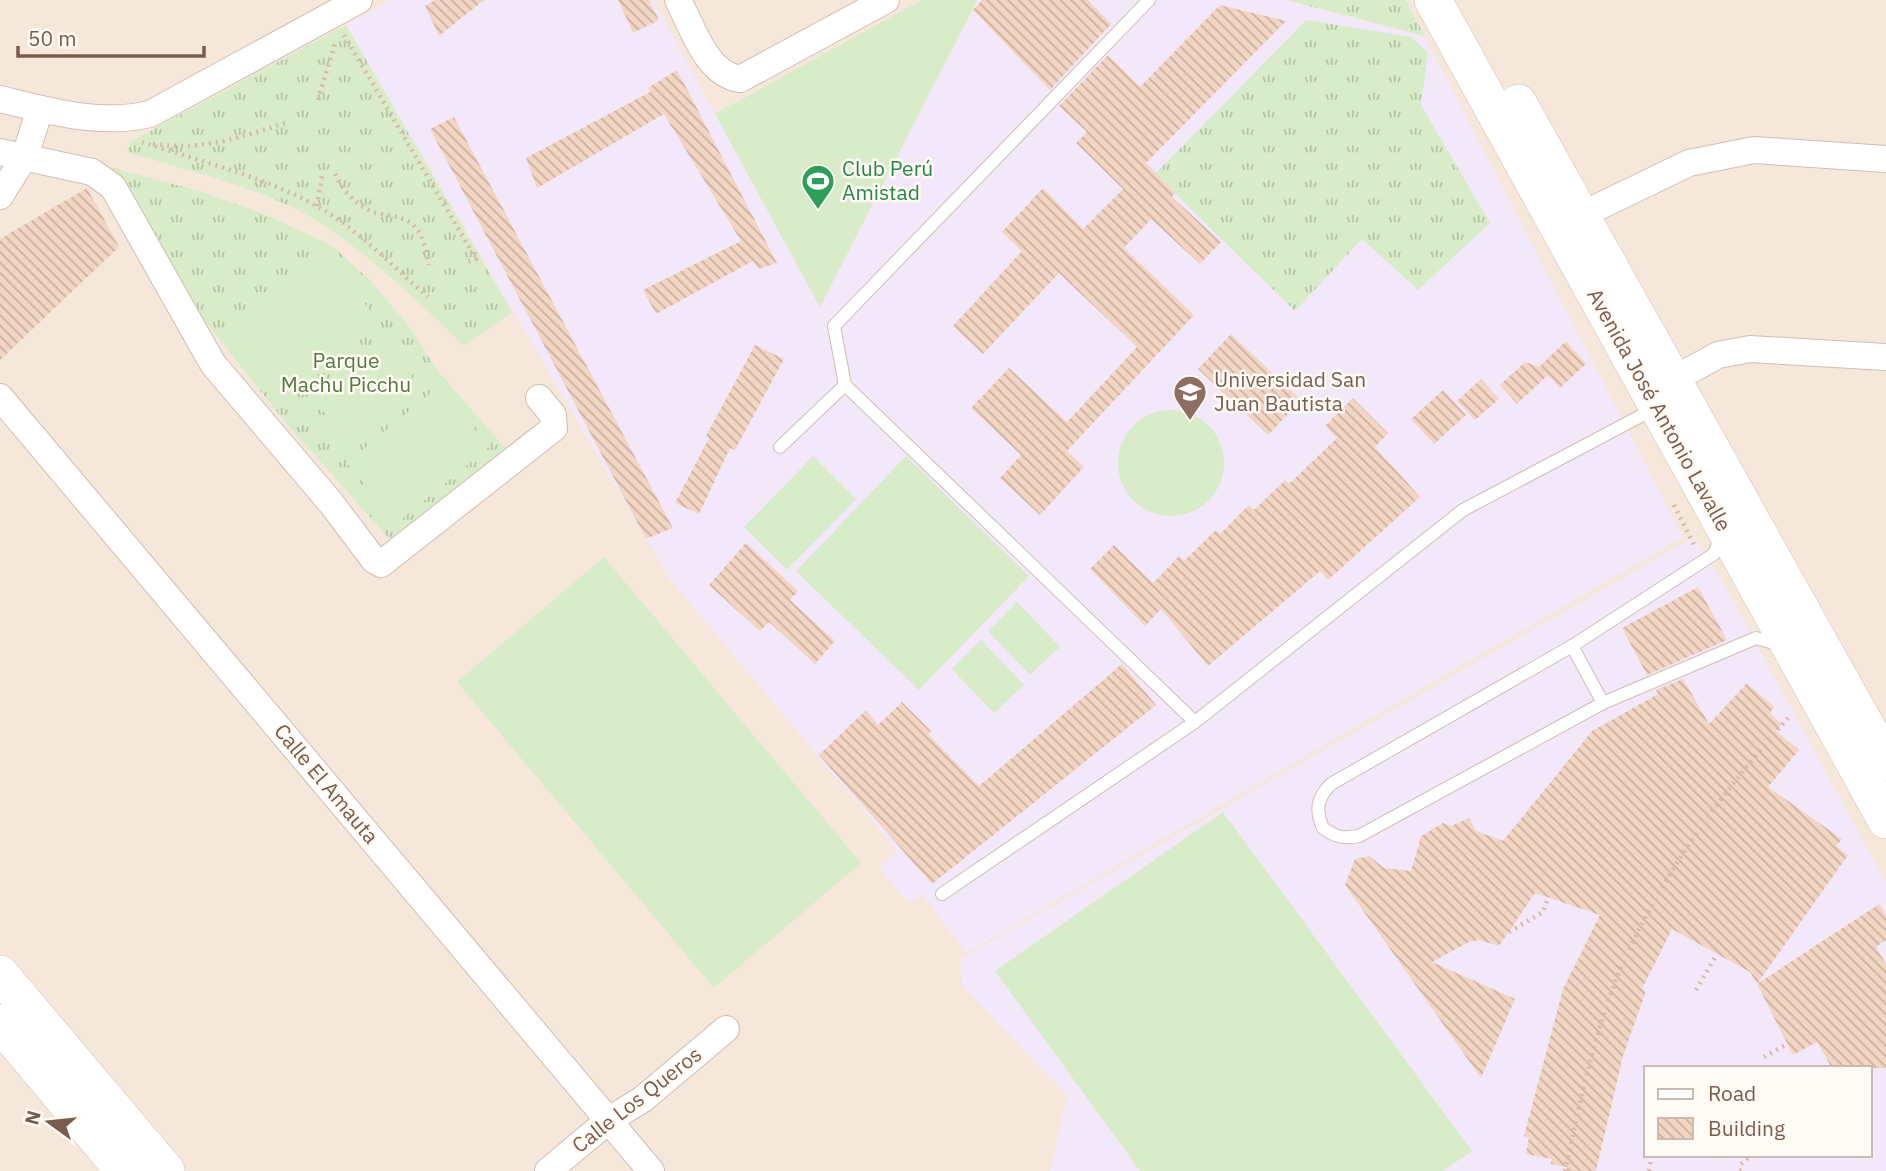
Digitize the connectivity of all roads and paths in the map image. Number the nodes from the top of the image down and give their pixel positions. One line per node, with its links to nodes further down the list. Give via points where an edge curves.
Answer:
1 (359, 0): 11 (street, via 150,114 124,120)
2 (678, 0): 3 (street, via 714,67 725,77 740,79)
3 (886, 0)
4 (1149, 0): 26 (lane, via 834,326)
5 (1433, 0): 21 (main road, Avenida José Antonio Lavalle)
6 (1459, 0): 21 (main road, Avenida José Antonio Lavalle)
7 (338, 36): 8 (path); 10 (path); 22 (path, via 343,33 476,260)
8 (328, 40)
9 (0, 99): 11 (street)
10 (318, 100)
11 (40, 109): 15 (street)
12 (289, 122): 14 (path, via 205,147)
13 (154, 136): 14 (path)
14 (142, 142): 20 (path, via 280,188)
15 (12, 154): 19 (street); 29 (street, via 92,172 113,187 213,364 381,564 554,428 553,415)
16 (1886, 159): 21 (street, via 1754,150 1689,163)
17 (335, 174): 23 (path, via 354,200 414,226)
18 (322, 176): 20 (path)
19 (0, 196)
20 (317, 206): 24 (path)
21 (1570, 220): 27 (main road, Avenida José Antonio Lavalle)
22 (467, 262)
23 (429, 265)
24 (428, 297)
25 (1886, 357): 27 (street, via 1750,349 1718,355)
26 (845, 384): 30 (lane); 36 (lane)
27 (1660, 393): 31 (main road, Avenida José Antonio Lavalle); 36 (lane, via 1463,510); 37 (main road, Avenida José Antonio Lavalle)
28 (0, 397): 48 (street, Calle El Amauta)
29 (539, 398)
30 (780, 447)
31 (1720, 520): 32 (lane, via 1720,543 1714,554); 33 (main road, Avenida José Antonio Lavalle)
32 (1572, 646): 34 (lane); 34 (lane, via 1331,784 1317,805 1323,828 1347,839 1359,836)
33 (1793, 652): 34 (lane, via 1756,638); 38 (main road, Avenida José Antonio Lavalle)
34 (1603, 703)
35 (1788, 718): 54 (path, via 1743,768 1695,835 1642,927 1618,976 1602,1025)
36 (1195, 722): 39 (lane)
37 (1886, 762)
38 (1886, 820)
39 (942, 894)
40 (1548, 897): 41 (path, via 1543,912)
41 (1509, 932)
42 (1717, 954): 43 (path)
43 (1696, 990)
44 (4, 994): 50 (main road); 51 (main road)
45 (726, 1029): 48 (street, Calle Los Queros, via 643,1098)
46 (1787, 1044): 47 (path)
47 (1764, 1057)
48 (609, 1120): 52 (street, Calle Los Queros); 53 (street, Calle El Amauta)
49 (1651, 1160): 55 (path)
50 (124, 1171)
51 (166, 1171)
52 (548, 1171)
53 (651, 1171)
54 (1564, 1171)
55 (1649, 1171)

